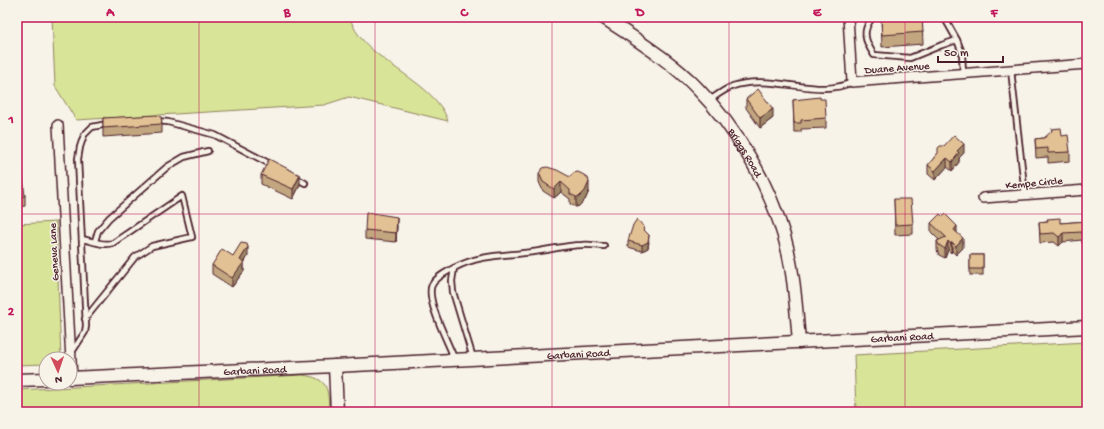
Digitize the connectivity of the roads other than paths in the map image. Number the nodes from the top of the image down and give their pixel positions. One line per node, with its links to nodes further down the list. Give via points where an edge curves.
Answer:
1 (602, 17): 10 (street, Briggs Road, via 672,66)
2 (848, 17): 9 (street)
3 (873, 17): 5 (lane, via 868,23 865,40 874,54 910,58)
4 (944, 17): 5 (lane)
5 (957, 40): 8 (lane, via 962,52)
6 (1087, 64): 7 (street, Duane Avenue)
7 (1012, 70): 8 (street, Duane Avenue); 19 (lane)
8 (963, 74): 9 (street, Duane Avenue)
9 (852, 82): 10 (lane, via 829,87 795,86 767,81 750,83 733,86)
10 (709, 101): 27 (street, Briggs Road, via 756,169 771,201 784,237)
11 (150, 121): 15 (lane, via 168,122 215,135)
12 (110, 124): 21 (lane, via 92,127 84,136 80,147 78,174)
13 (58, 125): 28 (street, Geneva Lane)
14 (208, 151): 22 (lane, via 184,157 167,167 109,218 98,231)
15 (274, 166)
16 (294, 177): 17 (lane)
17 (305, 183)
18 (1087, 190): 19 (street, Kempe Circle)
19 (1025, 195): 20 (street, Kempe Circle)
20 (983, 198)
21 (82, 239): 22 (lane); 25 (lane)
22 (94, 241): 25 (lane, via 104,245 113,243 182,196 192,237 152,246 135,257)
23 (604, 246): 24 (lane, via 583,244 480,258)
24 (454, 268): 30 (lane, via 453,292); 31 (lane, via 435,280 430,292 436,315)
25 (85, 319): 29 (lane, via 85,332)
26 (1087, 327): 27 (street, Garbani Road)
27 (799, 342): 30 (street, Garbani Road)
28 (71, 351)
29 (73, 351)
30 (474, 359): 31 (street, Garbani Road)
31 (455, 360): 32 (street, Garbani Road)
32 (335, 366): 33 (street, Garbani Road); 36 (street)
33 (78, 378)
34 (38, 379): 35 (street)
35 (17, 380)
36 (337, 412)

